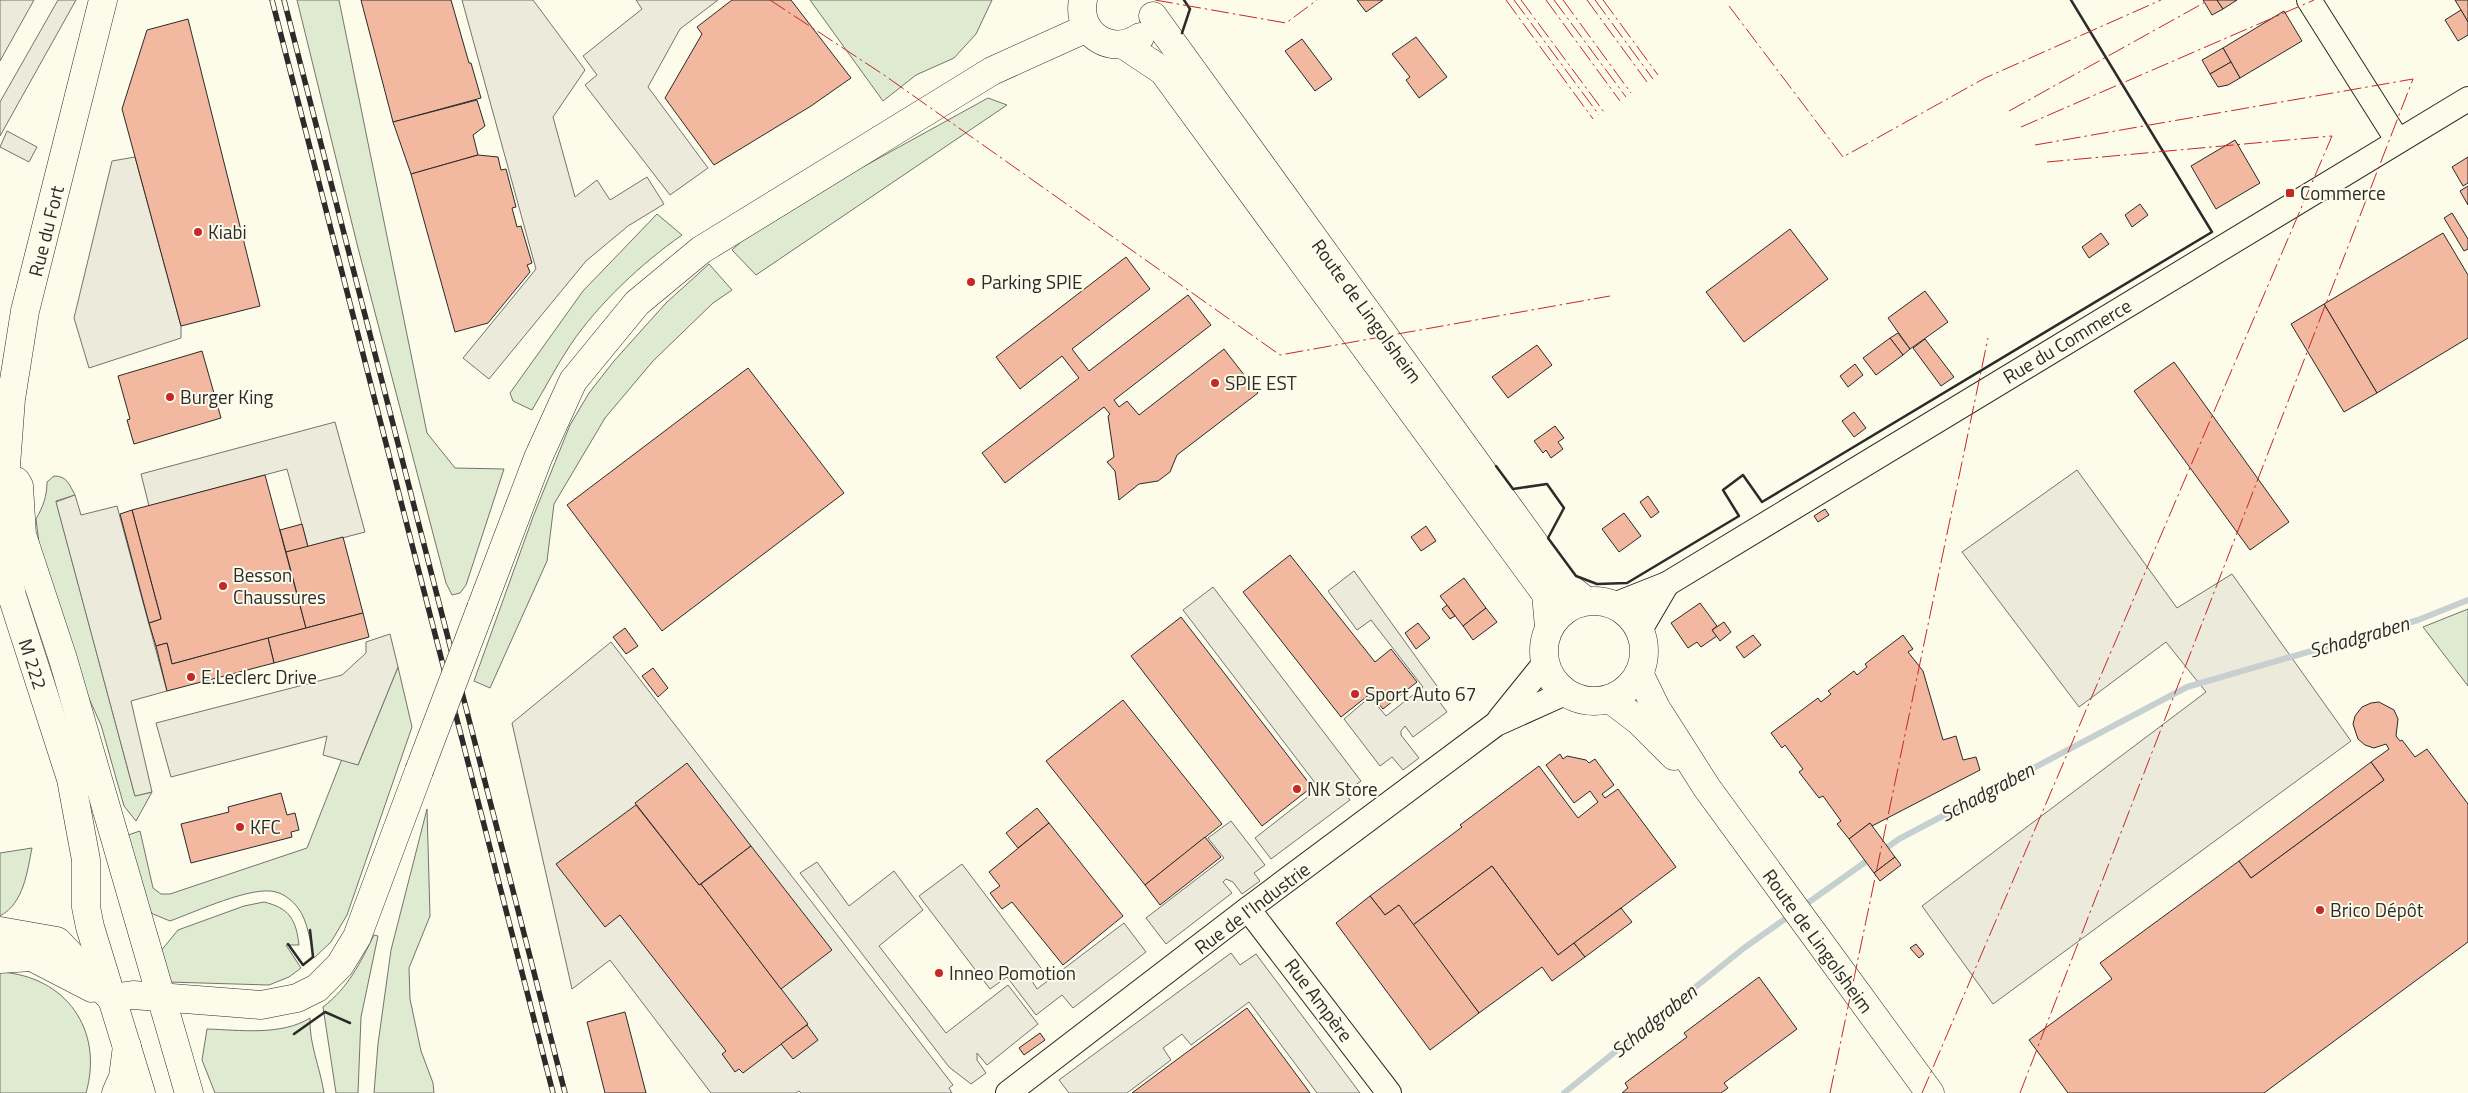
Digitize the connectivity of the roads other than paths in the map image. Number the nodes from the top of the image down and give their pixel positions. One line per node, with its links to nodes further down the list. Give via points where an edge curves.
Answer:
1 (103, 0): 9 (main road, Rue du Fort, via 26,311 15,366)
2 (1083, 0): 5 (main road, via 1082,18)
3 (2309, 0): 8 (street)
4 (1153, 8): 6 (main road, via 1150,26 1143,35); 11 (main road, Route de Lingolsheim, via 1564,583)
5 (1087, 28): 6 (main road, via 1102,42); 25 (main road, bridge, via 992,71 710,244 637,303 573,381 538,458 357,937 340,965 307,993 262,1005)
6 (1124, 45): 13 (main road, Route de Lingolsheim, via 1163,71 1546,594)
7 (2468, 99): 8 (street, Rue du Commerce)
8 (2398, 141): 10 (street, Rue du Commerce)
9 (6, 465): 24 (main road, M 222, via 1,533 3,552 14,605 70,779 86,860 86,907); 25 (main road, M 222, via 19,486 22,535 65,668)
10 (1667, 584): 12 (street, Rue du Commerce); 14 (street, Rue du Commerce)
11 (1586, 601): 12 (main road); 13 (main road, via 1571,606)
12 (1614, 605): 14 (main road, via 1624,611)
13 (1549, 627): 15 (main road, via 1545,639)
14 (1640, 630): 16 (main road, via 1644,658)
15 (1545, 663): 17 (main road, via 1556,685); 19 (street, Rue de l'Industrie)
16 (1639, 673): 18 (main road, via 1622,693); 20 (main road, via 1656,708)
17 (1565, 693): 18 (main road, via 1579,699); 19 (street, Rue de l'Industrie)
18 (1610, 699): 20 (main road, via 1639,721)
19 (1496, 724): 21 (street, Rue de l'Industrie)
20 (1707, 788): 32 (main road, Route de Lingolsheim)
21 (1248, 909): 30 (street, Rue de l'Industrie); 31 (street, Rue Ampère)
22 (0, 931): 24 (main road, via 57,941)
23 (0, 959): 24 (main road, via 32,957)
24 (111, 998): 25 (main road, via 134,995); 26 (main road, M 222)
25 (161, 999): 29 (main road)
26 (127, 1046): 27 (main road, via 124,1077); 28 (main road, M 222)
27 (116, 1093)
28 (140, 1093)
29 (190, 1093)
30 (1008, 1093)
31 (1390, 1093)
32 (1930, 1093)

